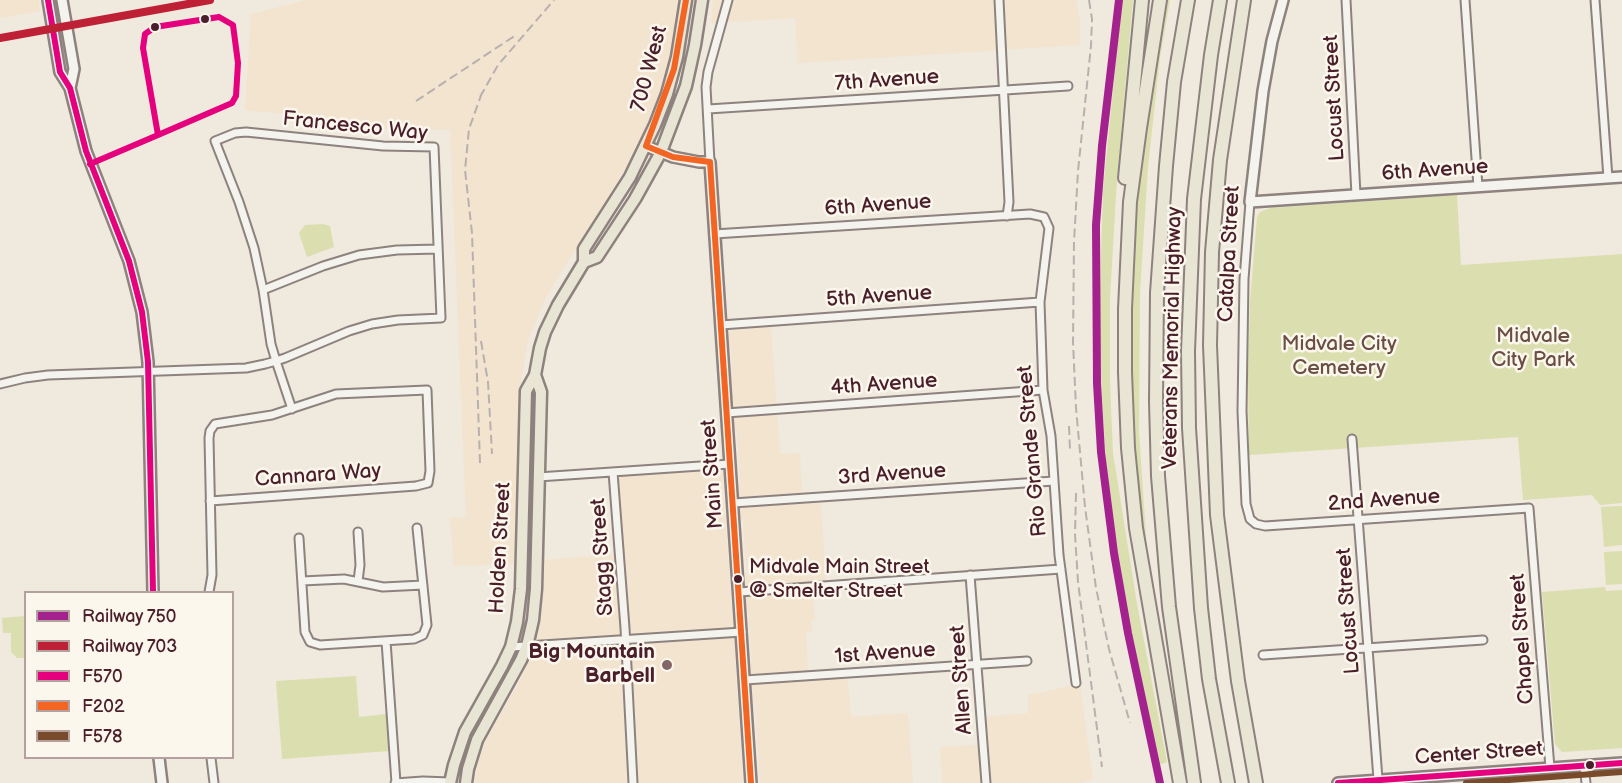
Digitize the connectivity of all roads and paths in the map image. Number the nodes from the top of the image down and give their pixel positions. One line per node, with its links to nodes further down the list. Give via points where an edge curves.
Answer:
1 (48, 0): 19 (street, via 60,72)
2 (62, 0): 19 (street, via 74,69)
3 (686, 0): 22 (main road, 700 West, via 672,78)
4 (702, 0): 23 (main road, 700 West, via 686,86)
5 (728, 0): 21 (street, Main Street, via 708,72)
6 (999, 0): 20 (street)
7 (1142, 0): 38 (highway, via 1122,222)
8 (1160, 0): 38 (highway, via 1131,193)
9 (1188, 0): 95 (highway, Veterans Memorial Highway, via 1174,82 1166,166 1156,347 1163,545)
10 (1220, 0): 96 (highway, Veterans Memorial Highway, via 1194,199 1188,362 1200,597 1209,679)
11 (1244, 0): 17 (highway)
12 (1249, 0): 17 (highway)
13 (1283, 0): 29 (street, Catalpa Street, via 1263,91)
14 (1346, 0): 28 (street, Locust Street)
15 (1465, 0): 27 (street)
16 (1595, 0): 26 (street)
17 (1233, 63): 97 (highway, via 1212,252 1210,390 1218,526 1233,648)
18 (1068, 86): 20 (street, 7th Avenue)
19 (70, 88): 40 (street, via 86,150 134,275 144,323)
20 (1003, 90): 21 (street, 7th Avenue); 30 (street)
21 (708, 109): 24 (street, Main Street)
22 (646, 146): 23 (street); 34 (main road, Holden Street, via 584,249)
23 (661, 152): 24 (street); 34 (main road, Holden Street, via 597,256)
24 (710, 162): 32 (street, Main Street)
25 (1622, 177): 26 (street, 6th Avenue)
26 (1608, 178): 27 (street, 6th Avenue)
27 (1478, 187): 28 (street, 6th Avenue)
28 (1356, 195): 29 (street, 6th Avenue)
29 (1250, 202): 54 (street, Catalpa Street, via 1243,348)
30 (1007, 216): 31 (street, 6th Avenue); 32 (street, 6th Avenue)
31 (1044, 217): 36 (street, Rio Grande Street, via 1049,228)
32 (714, 234): 37 (street, Main Street)
33 (438, 249): 35 (street, via 358,255); 35 (street, Francesco Way, via 434,147 236,133 215,141 247,225); 39 (street, Francesco Way, via 441,318 366,325)
34 (584, 261): 41 (main road, Holden Street, via 551,318)
35 (263, 290): 39 (street)
36 (1040, 302): 37 (street, 5th Avenue); 43 (street, Rio Grande Street)
37 (721, 325): 45 (street, Main Street)
38 (1124, 340): 94 (highway, via 1136,528)
39 (276, 361): 40 (street, via 237,370); 44 (street)
40 (148, 372): 42 (street, via 35,376); 64 (street)
41 (535, 375): 49 (main road, Holden Street, via 541,392); 72 (main road, Holden Street, via 526,391 521,589)
42 (0, 384)
43 (1043, 390): 45 (street, 4th Avenue); 50 (street, Rio Grande Street)
44 (292, 409): 51 (street, via 213,426 209,438); 51 (street, Cannara Way, via 336,394 427,390 428,483)
45 (726, 413): 47 (street, Main Street)
46 (1352, 440): 55 (street, Locust Street)
47 (730, 464): 48 (street); 52 (street, Main Street)
48 (613, 472): 49 (street); 68 (street, Stagg Street)
49 (538, 477): 71 (main road, Holden Street, via 536,589)
50 (1054, 481): 52 (street, 3rd Avenue); 59 (street, Rio Grande Street)
51 (210, 501): 65 (street)
52 (733, 503): 66 (street, Main Street)
53 (1529, 508): 55 (street, 2nd Avenue); 83 (street, Chapel Street)
54 (1247, 513): 55 (street, 2nd Avenue, via 1256,524 1265,526)
55 (1358, 519): 73 (street, Locust Street)
56 (417, 528): 63 (street)
57 (358, 532): 62 (street)
58 (299, 538): 61 (street)
59 (1061, 569): 60 (street); 78 (street, Rio Grande Street)
60 (970, 575): 66 (street); 76 (street, Allen Street)
61 (302, 581): 62 (street); 70 (street, via 305,632 310,642 320,645)
62 (358, 581): 63 (street, via 388,588)
63 (423, 585): 70 (street, via 427,625 423,635)
64 (153, 591)
65 (209, 591)
66 (739, 592): 67 (street, Main Street)
67 (742, 632): 68 (street); 77 (street, Main Street)
68 (625, 640): 71 (street); 91 (street, Stagg Street)
69 (1483, 640): 73 (street)
70 (386, 641): 88 (street)
71 (527, 646): 72 (street); 90 (main road, Holden Street, via 477,740)
72 (511, 647): 89 (main road, Holden Street, via 465,732)
73 (1368, 648): 74 (street); 84 (street, Locust Street)
74 (1263, 655)
75 (1027, 661): 76 (street, 1st Avenue)
76 (977, 665): 77 (street, 1st Avenue); 93 (street, Allen Street)
77 (745, 680): 92 (street, Main Street)
78 (1076, 683)
79 (159, 759): 86 (street)
80 (211, 759): 87 (street)
81 (1622, 763): 82 (street, Center Street)
82 (1584, 765): 83 (street, Center Street); 99 (street)
83 (1550, 768): 84 (street, Center Street)
84 (1378, 779): 85 (street, Center Street)
85 (1364, 782): 98 (street, Center Street)
86 (162, 783)
87 (213, 783)
88 (396, 783): 89 (street)
89 (450, 783)
90 (466, 783)
91 (633, 783)
92 (751, 783)
93 (986, 783)
94 (1180, 783)
95 (1194, 783)
96 (1228, 783)
97 (1256, 783)
98 (1338, 783)
99 (1586, 783)

